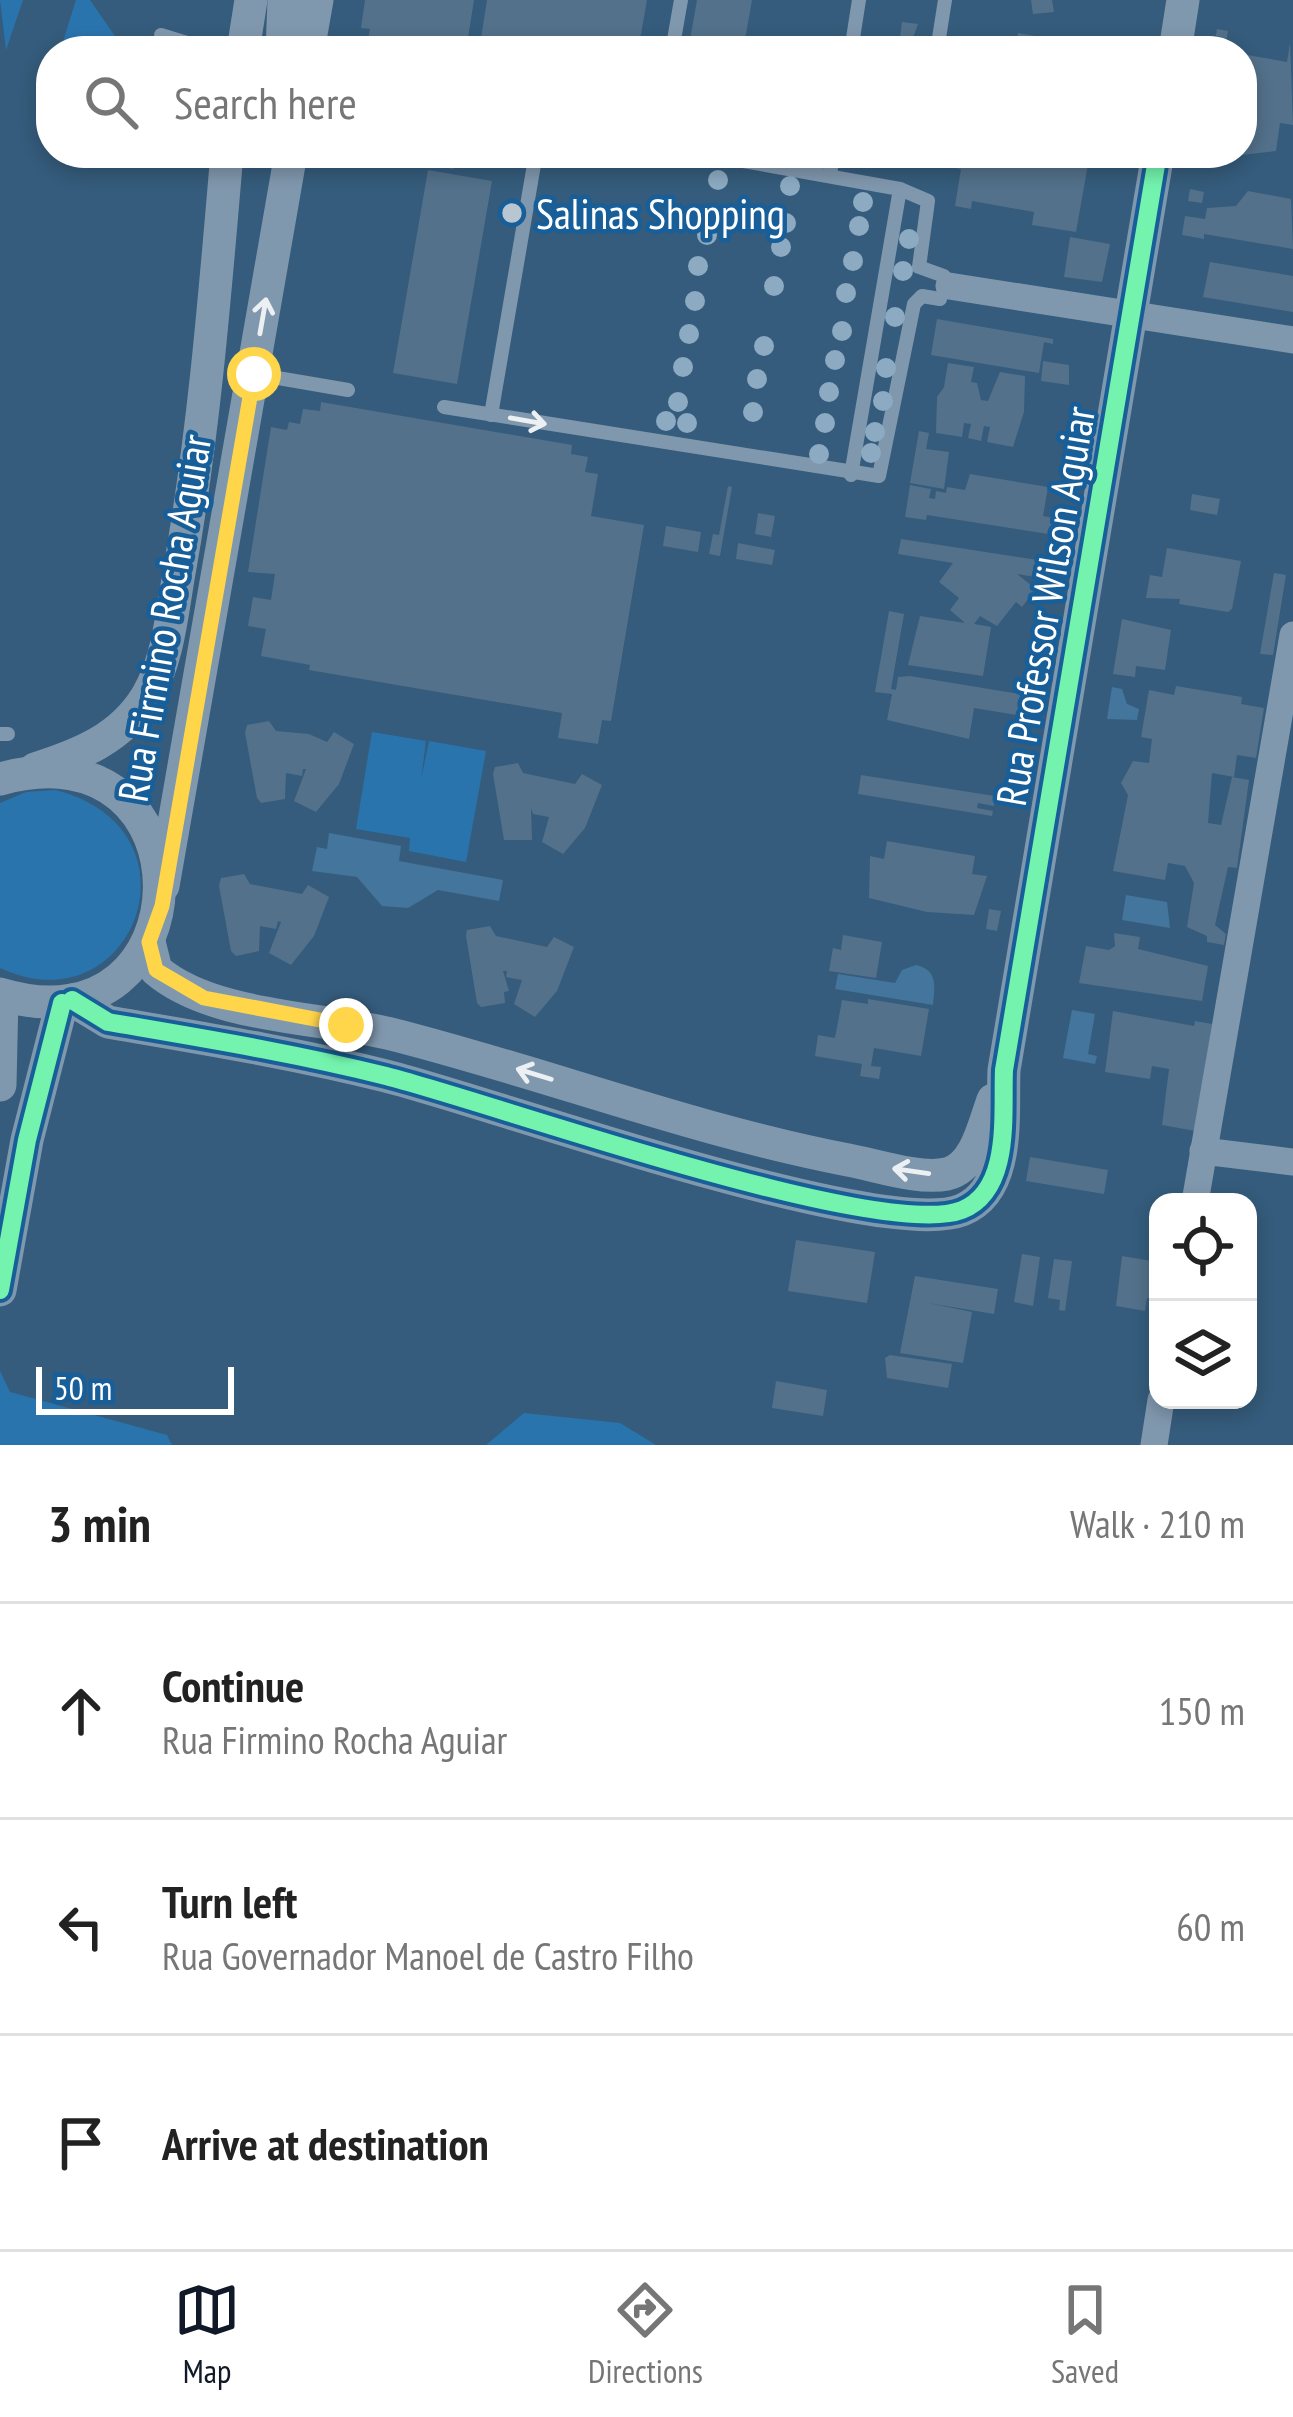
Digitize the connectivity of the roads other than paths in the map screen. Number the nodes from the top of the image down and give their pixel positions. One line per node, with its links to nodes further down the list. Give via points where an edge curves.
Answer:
1 (251, 0): 10 (street)
2 (284, 0): 11 (street)
3 (317, 0): 12 (street)
4 (681, 0): 13 (lane)
5 (859, 0): 14 (lane)
6 (945, 0): 15 (lane)
7 (1184, 0): 16 (street)
8 (161, 35): 9 (lane)
9 (164, 36)
10 (245, 36)
11 (283, 36)
12 (311, 36)
13 (675, 36)
14 (853, 36)
15 (939, 36)
16 (1178, 36)
17 (226, 168): 34 (street, Rua Firmino Rocha Aguiar, via 194,486 160,667 114,734 86,753)
18 (287, 168): 28 (street, Rua Firmino Rocha Aguiar, one-way to 18)
19 (533, 168): 31 (lane)
20 (786, 168): 23 (lane)
21 (831, 168): 23 (lane)
22 (1155, 168): 26 (street, Rua Professor Wilson Aguiar)
23 (830, 175): 24 (lane)
24 (900, 189): 25 (lane, via 928,201 919,267); 32 (lane)
25 (944, 287): 26 (street); 32 (lane, via 914,304 882,473)
26 (1131, 314): 27 (street); 43 (street, Rua Professor Wilson Aguiar)
27 (1293, 340)
28 (254, 374): 29 (lane); 37 (street, Rua Firmino Rocha Aguiar)
29 (348, 390)
30 (444, 406): 31 (lane)
31 (491, 415): 32 (lane, one-way to 32)
32 (851, 476)
33 (1293, 635): 35 (street)
34 (34, 769): 36 (street, Rua Firmino Rocha Aguiar); 37 (street, via 73,772 109,787 138,813 157,848)
35 (1281, 770): 47 (street)
36 (0, 779)
37 (163, 886): 38 (street, Rua Firmino Rocha Aguiar)
38 (149, 942): 40 (street, via 112,983); 41 (street, via 156,970 173,985)
39 (1, 995): 40 (street); 44 (street)
40 (67, 1002): 42 (street, via 108,1022); 50 (street, via 27,1140)
41 (280, 1013): 42 (street); 45 (street, one-way to 41, via 407,1039)
42 (275, 1051): 46 (street)
43 (1004, 1070): 45 (street, one-way to 45, via 968,1160 943,1175 750,1141); 46 (street, via 992,1182 959,1212 832,1201)
44 (0, 1084)
45 (637, 1107): 46 (street)
46 (626, 1148)
47 (1203, 1151): 48 (street); 49 (street)
48 (1293, 1162)
49 (1196, 1193)
50 (0, 1290)
51 (1160, 1409): 52 (street)
52 (1154, 1445)

